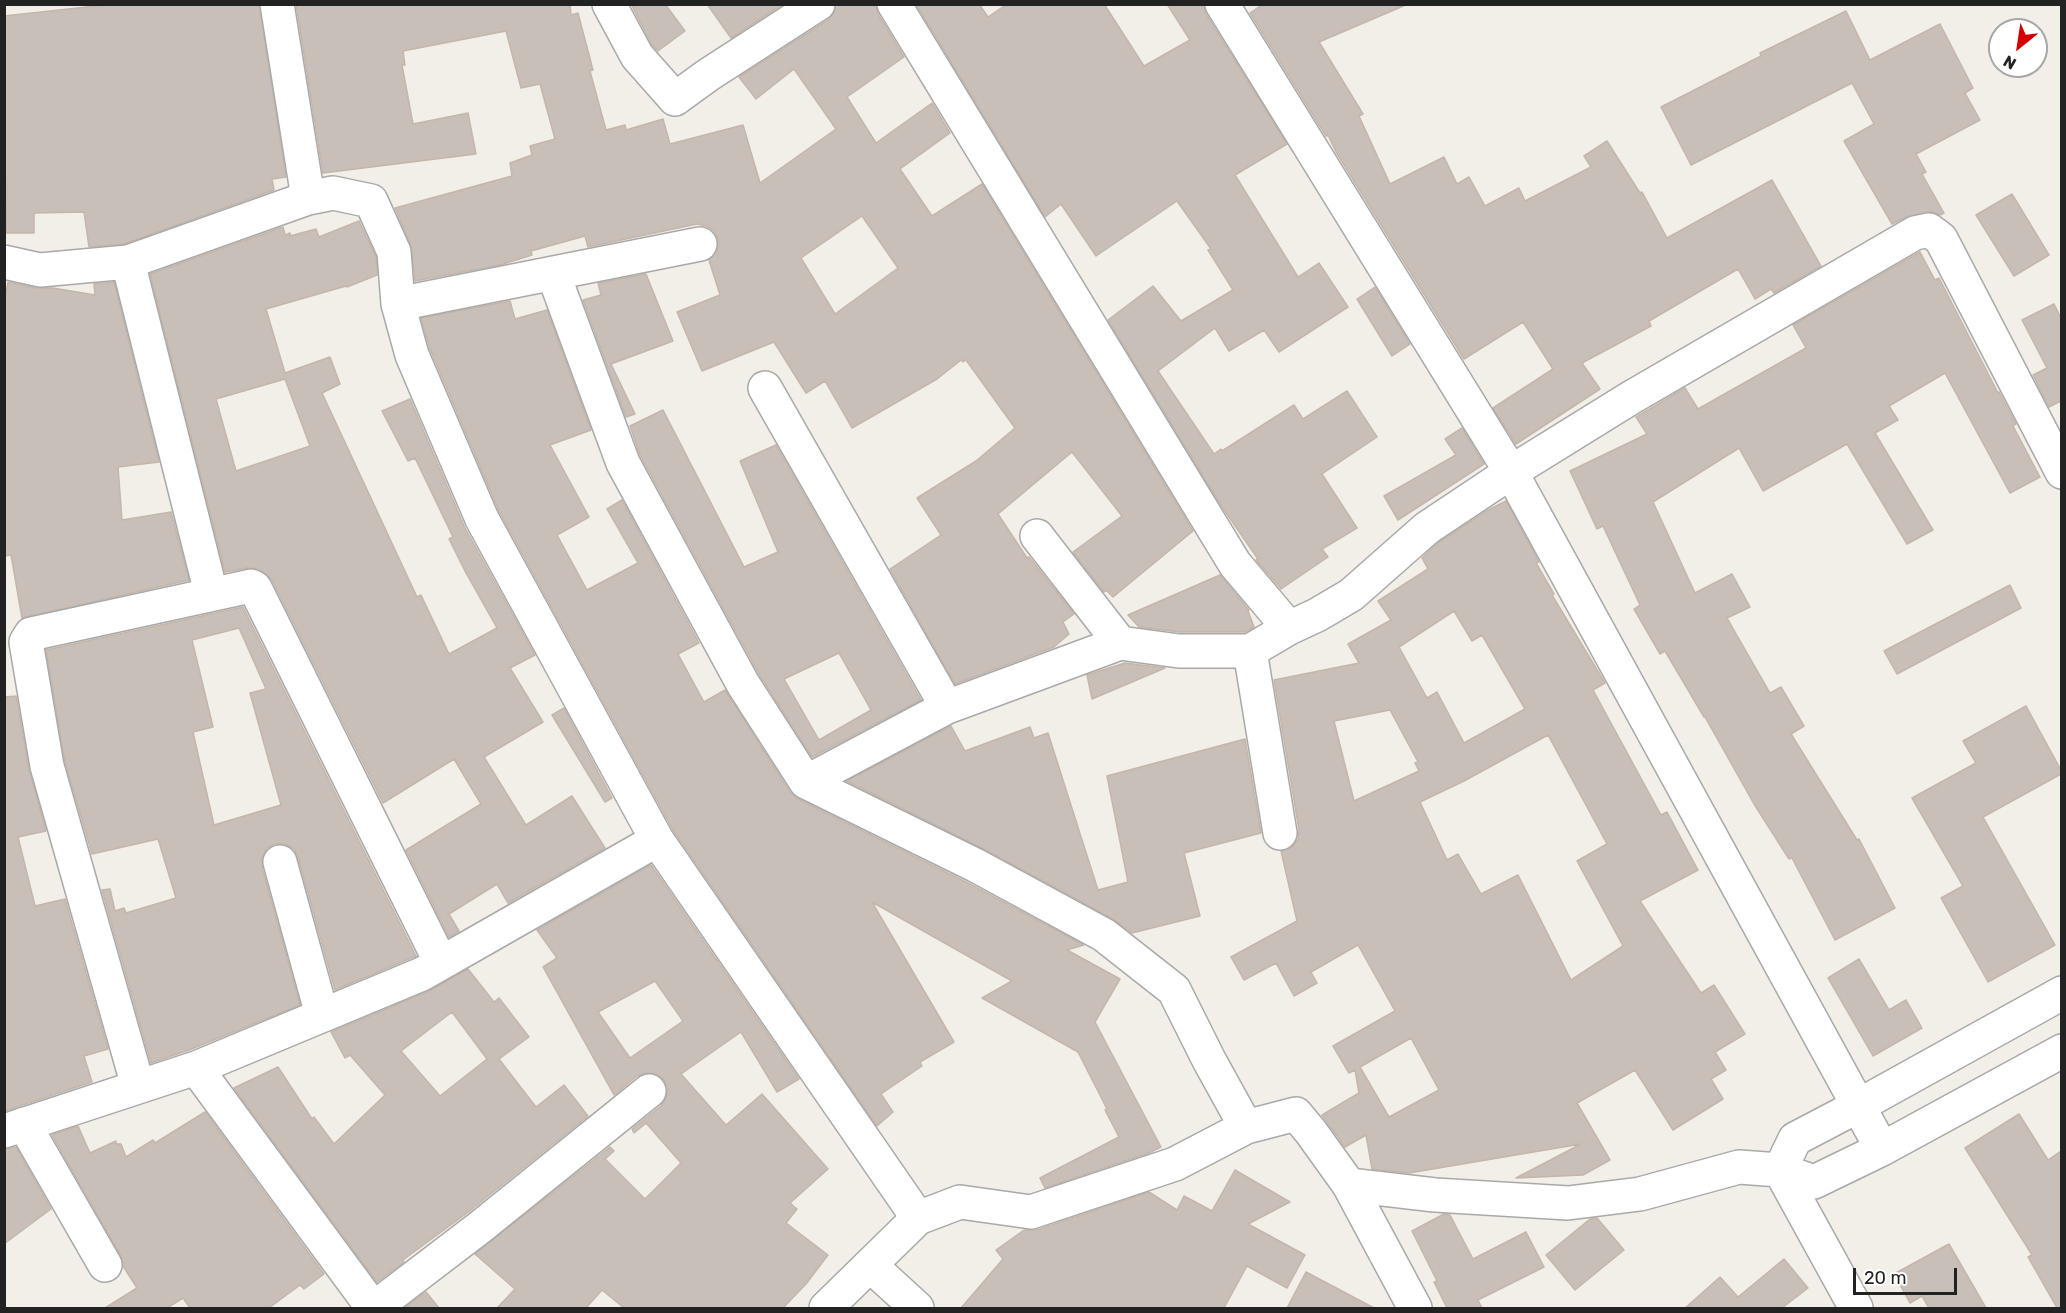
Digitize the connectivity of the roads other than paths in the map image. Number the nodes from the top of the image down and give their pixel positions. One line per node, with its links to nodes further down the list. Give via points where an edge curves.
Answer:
1 (277, 4): 6 (street)
2 (609, 4): 3 (street, via 637,56 675,99)
3 (818, 4)
4 (894, 4): 17 (street, via 1235,564)
5 (1222, 4): 13 (street)
6 (308, 198): 9 (street); 11 (street, via 333,193 371,201 394,252)
7 (700, 244): 10 (street)
8 (4, 262): 9 (street, via 40,270)
9 (128, 262): 16 (street)
10 (553, 273): 11 (street); 21 (street, via 623,463 743,684)
11 (399, 304): 23 (street, via 411,355 482,519)
12 (765, 388): 20 (street)
13 (1511, 472): 14 (street, via 1915,233 1929,230 1941,239); 17 (street, via 1427,528 1352,595); 32 (street)
14 (2061, 472)
15 (1037, 536): 18 (street)
16 (207, 577)
17 (1289, 628): 19 (street)
18 (1120, 643): 19 (street, via 1179,651); 20 (street)
19 (1250, 651): 22 (street)
20 (947, 708): 21 (street)
21 (806, 782): 34 (street, via 975,865 1104,935 1174,990)
22 (1280, 833)
23 (657, 840): 25 (street); 38 (street)
24 (280, 862): 27 (street)
25 (441, 963): 27 (street); 30 (street, via 255,588 31,634 26,642 47,766)
26 (2061, 993): 32 (street)
27 (322, 1015): 29 (street)
28 (2061, 1051): 35 (street)
29 (196, 1068): 30 (street); 41 (street)
30 (138, 1086): 33 (street)
31 (649, 1091): 41 (street)
32 (1858, 1106): 35 (street); 36 (street, via 1795,1139)
33 (14, 1127): 39 (street)
34 (1246, 1127): 37 (street, via 1296,1114); 38 (street, via 1175,1164 1031,1212 960,1202)
35 (1882, 1149): 36 (street, via 1814,1182)
36 (1780, 1170): 37 (street, via 1739,1167 1640,1194 1568,1203); 45 (street)
37 (1349, 1185): 44 (street)
38 (918, 1218): 40 (street)
39 (105, 1265)
40 (871, 1266): 42 (street); 43 (street)
41 (374, 1308)
42 (826, 1308)
43 (917, 1308)
44 (1415, 1308)
45 (1856, 1308)

